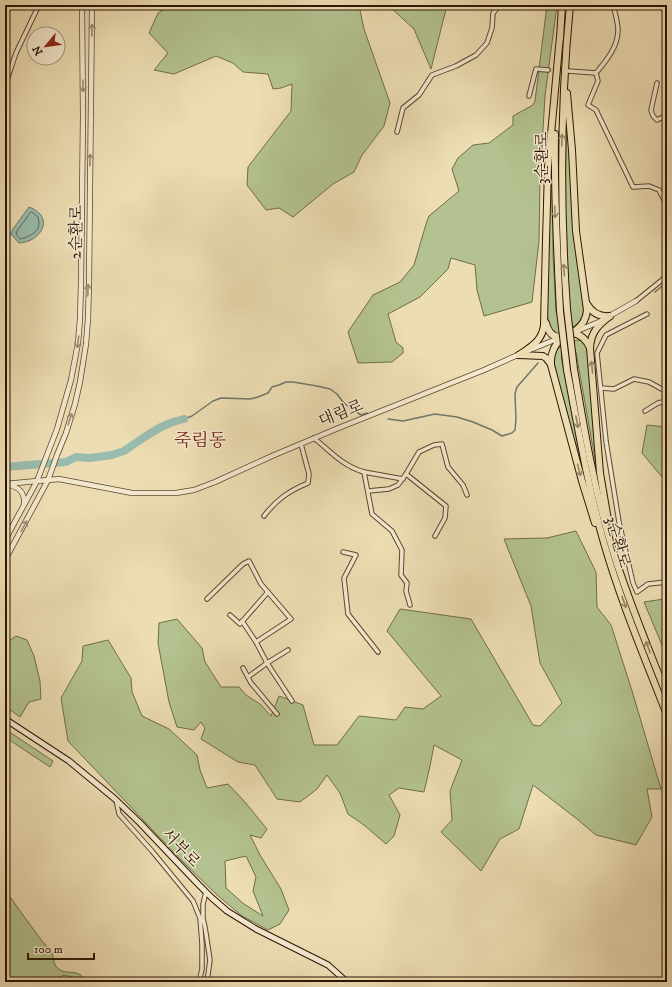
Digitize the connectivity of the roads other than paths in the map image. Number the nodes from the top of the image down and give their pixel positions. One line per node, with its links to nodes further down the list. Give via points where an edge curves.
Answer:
1 (38, 5): 12 (street)
2 (82, 5): 42 (street, 2순환로, one-way to 42, via 80,325 71,380 57,429)
3 (92, 5): 41 (street, 2순환로, one-way to 3, via 75,404 86,338 89,283)
4 (500, 5): 17 (street, via 493,13 487,43 476,55 432,75 419,95 403,108)
5 (562, 5): 8 (highway, 3순환로)
6 (570, 5): 10 (highway, 3순환로)
7 (612, 5): 11 (street, via 618,31 614,48)
8 (560, 36): 22 (highway, 3순환로, one-way to 22, via 555,102 554,174 556,242); 25 (highway, via 548,167)
9 (548, 70): 15 (street, via 536,69)
10 (566, 70): 11 (street); 21 (highway, via 576,231); 22 (highway, 3순환로, one-way to 10, via 561,171)
11 (596, 73): 18 (street, via 598,81 588,105 596,110 633,187 649,186 659,190)
12 (7, 74): 14 (street)
13 (657, 84): 16 (street, via 651,110 657,120)
14 (5, 86)
15 (530, 96)
16 (667, 115)
17 (397, 132)
18 (667, 206)
19 (667, 276): 20 (street, 대림로)
20 (636, 301): 24 (street, 대림로)
21 (586, 302): 24 (highway, via 595,313); 26 (highway, via 584,320)
22 (564, 310): 31 (highway, bridge)
23 (647, 314): 32 (street, via 606,335 598,353)
24 (610, 316): 26 (street, 대림로); 28 (highway, via 595,330)
25 (545, 320): 27 (highway, via 550,334); 29 (highway, via 540,339)
26 (572, 333): 27 (street, 대림로); 28 (highway, via 583,337)
27 (562, 337): 29 (street, 대림로); 30 (highway, via 552,351)
28 (590, 348): 52 (highway, one-way to 28, via 601,481)
29 (519, 355): 30 (highway, via 543,356); 36 (street, 대림로)
30 (551, 365): 54 (highway, one-way to 54, via 587,499)
31 (570, 370): 52 (highway, 3순환로, via 600,506); 54 (highway, 3순환로, one-way to 54, via 583,452 598,518)
32 (601, 388): 33 (street, via 614,389 634,379 648,382); 53 (street, via 606,441 618,515 633,583 637,592 648,584)
33 (667, 392)
34 (667, 401): 35 (street, via 658,402)
35 (645, 411)
36 (314, 438): 37 (street, 대림로); 38 (street, via 344,463)
37 (302, 444): 41 (street, 대림로, via 215,482 176,493 132,493 62,480); 47 (street, via 309,474 308,482 294,488 273,504)
38 (364, 472): 40 (street); 44 (street)
39 (406, 474): 40 (street); 45 (street, via 419,452 442,444 448,467 463,485); 48 (street, via 446,506 445,518)
40 (403, 479): 44 (street, via 389,489)
41 (48, 480): 42 (street, 대림로); 51 (street, one-way to 41)
42 (37, 481): 43 (street, 대림로); 46 (street)
43 (7, 484): 46 (street, via 21,491)
44 (368, 491): 57 (street, via 372,514 392,531 402,550 401,575 406,583)
45 (467, 495)
46 (24, 505): 49 (street)
47 (264, 516)
48 (435, 536)
49 (5, 540)
50 (343, 552): 62 (street, via 356,555 344,578 348,614)
51 (5, 560)
52 (620, 572): 66 (highway, 3순환로, one-way to 52)
53 (667, 582)
54 (618, 586): 69 (highway, 3순환로, one-way to 69)
55 (268, 592): 56 (street, via 248,561); 59 (street); 60 (street, via 291,619)
56 (207, 599)
57 (410, 605)
58 (230, 615): 59 (street, via 240,624)
59 (242, 621): 60 (street)
60 (256, 642): 63 (street)
61 (288, 650): 63 (street)
62 (378, 652)
63 (267, 663): 65 (street); 67 (street)
64 (243, 668): 65 (street)
65 (248, 677): 68 (street)
66 (667, 696)
67 (292, 701)
68 (277, 714)
69 (667, 715)
70 (5, 719): 71 (main road, 서부로, via 69,761)
71 (115, 799): 72 (main road, 서부로); 73 (street, via 119,814 193,901 200,918)
72 (206, 892): 74 (street, via 203,919); 77 (main road, 서부로, via 227,911 328,965)
73 (202, 943): 74 (street); 75 (street)
74 (208, 943): 76 (street, via 210,960)
75 (199, 982)
76 (207, 982)
77 (347, 982)

